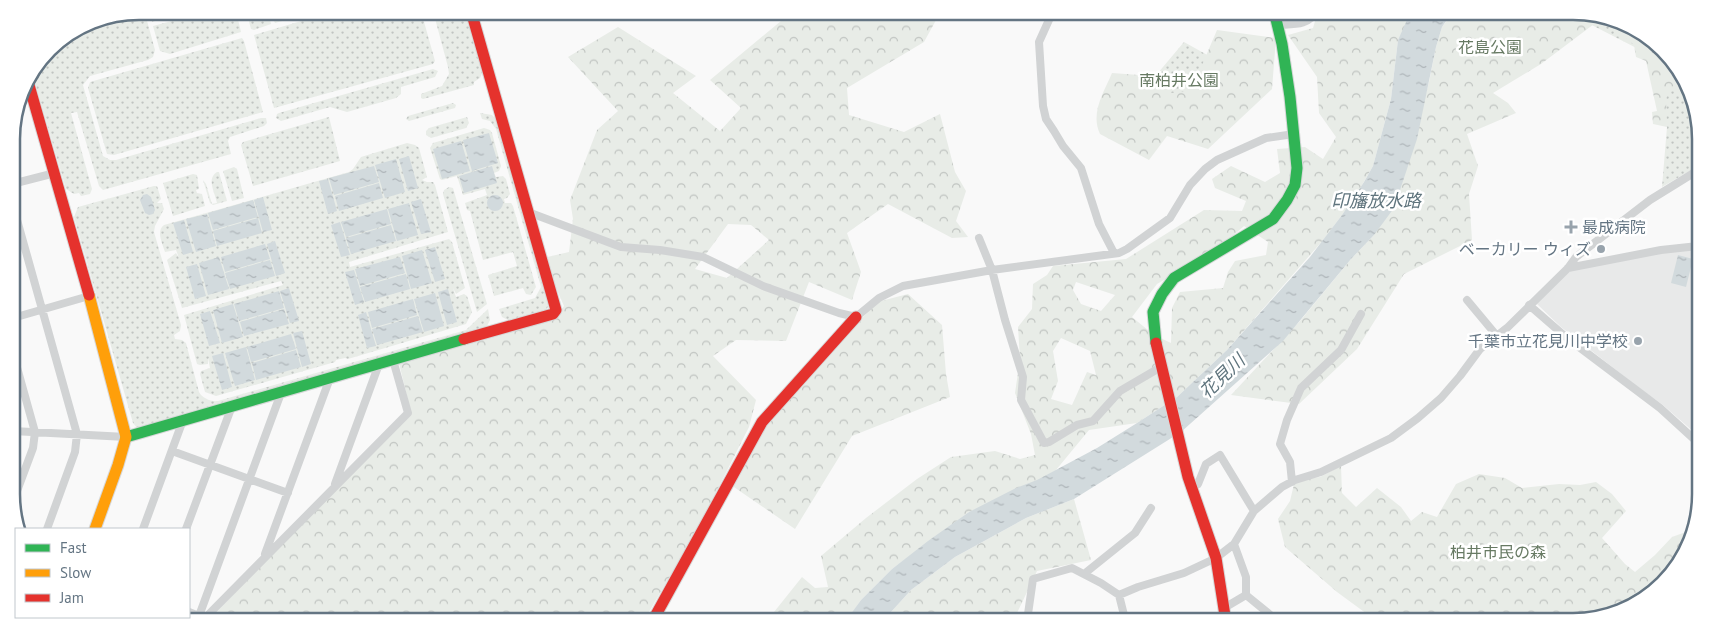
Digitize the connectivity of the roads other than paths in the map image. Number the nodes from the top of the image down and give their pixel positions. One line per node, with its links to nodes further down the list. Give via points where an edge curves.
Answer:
1 (474, 20): 11 (street)
2 (1049, 20): 15 (street, via 1039,42 1046,119 1081,168 1099,224)
3 (1277, 20): 5 (street)
4 (1312, 20): 5 (street)
5 (1278, 25): 7 (street)
6 (31, 88): 8 (street)
7 (1294, 134): 15 (street, via 1266,138 1217,160 1190,185 1170,218 1127,249); 28 (street, via 1296,179 1282,209 1264,225 1174,278 1162,294 1153,312)
8 (55, 173): 10 (street); 18 (street)
9 (1692, 174): 16 (street, via 1650,200 1576,257)
10 (20, 182)
11 (528, 212): 24 (street, via 621,247 703,257 763,286); 26 (street, via 556,306 553,314)
12 (20, 230): 21 (street)
13 (979, 238): 17 (street)
14 (1692, 247): 16 (street)
15 (1114, 253): 17 (street)
16 (1568, 268): 20 (street)
17 (992, 270): 24 (street, via 903,286 879,298); 28 (street, via 1024,377 1021,400 1044,443 1093,421 1120,391)
18 (89, 296): 21 (street); 37 (street)
19 (1467, 300): 25 (street)
20 (1529, 306): 25 (street); 38 (street, via 1660,408)
21 (43, 309): 23 (street); 36 (street)
22 (1361, 314): 42 (street, via 1341,350 1301,388 1286,420 1280,444 1290,462)
23 (20, 316)
24 (856, 317): 62 (street, via 762,422)
25 (1497, 336): 42 (street, via 1480,349 1441,398 1391,438 1321,472)
26 (393, 360): 27 (street); 45 (street, via 408,413)
27 (379, 364): 30 (street); 45 (street)
28 (1162, 371): 55 (street, via 1188,477)
29 (20, 378): 35 (street)
30 (330, 378): 31 (street); 46 (street)
31 (281, 392): 32 (street); 41 (street)
32 (232, 406): 33 (street); 40 (street)
33 (183, 420): 37 (street); 39 (street)
34 (20, 431): 35 (street)
35 (35, 432): 36 (street); 43 (street, via 33,448)
36 (77, 434): 37 (street); 49 (street, via 75,452)
37 (126, 437): 50 (street)
38 (1692, 437)
39 (172, 451): 40 (street); 51 (street)
40 (210, 465): 41 (street); 52 (street)
41 (250, 479): 46 (street); 60 (street)
42 (1292, 482): 48 (street)
43 (20, 483)
44 (1198, 484): 48 (street, via 1206,464 1220,455)
45 (333, 488): 54 (street)
46 (288, 493): 54 (street)
47 (1151, 508): 56 (street, via 1134,533)
48 (1254, 510): 53 (street)
49 (46, 528)
50 (95, 528)
51 (143, 528)
52 (186, 528)
53 (1234, 544): 55 (street); 58 (street, via 1246,577)
54 (264, 558): 61 (street)
55 (1216, 558): 57 (street, via 1184,573); 59 (street)
56 (1084, 574): 57 (street); 63 (street, via 1072,568 1033,579)
57 (1119, 595): 64 (street)
58 (1246, 596): 59 (street); 66 (street)
59 (1224, 608): 65 (street)
60 (200, 613)
61 (210, 613)
62 (657, 613)
63 (1028, 613)
64 (1124, 613)
65 (1225, 613)
66 (1268, 613)

